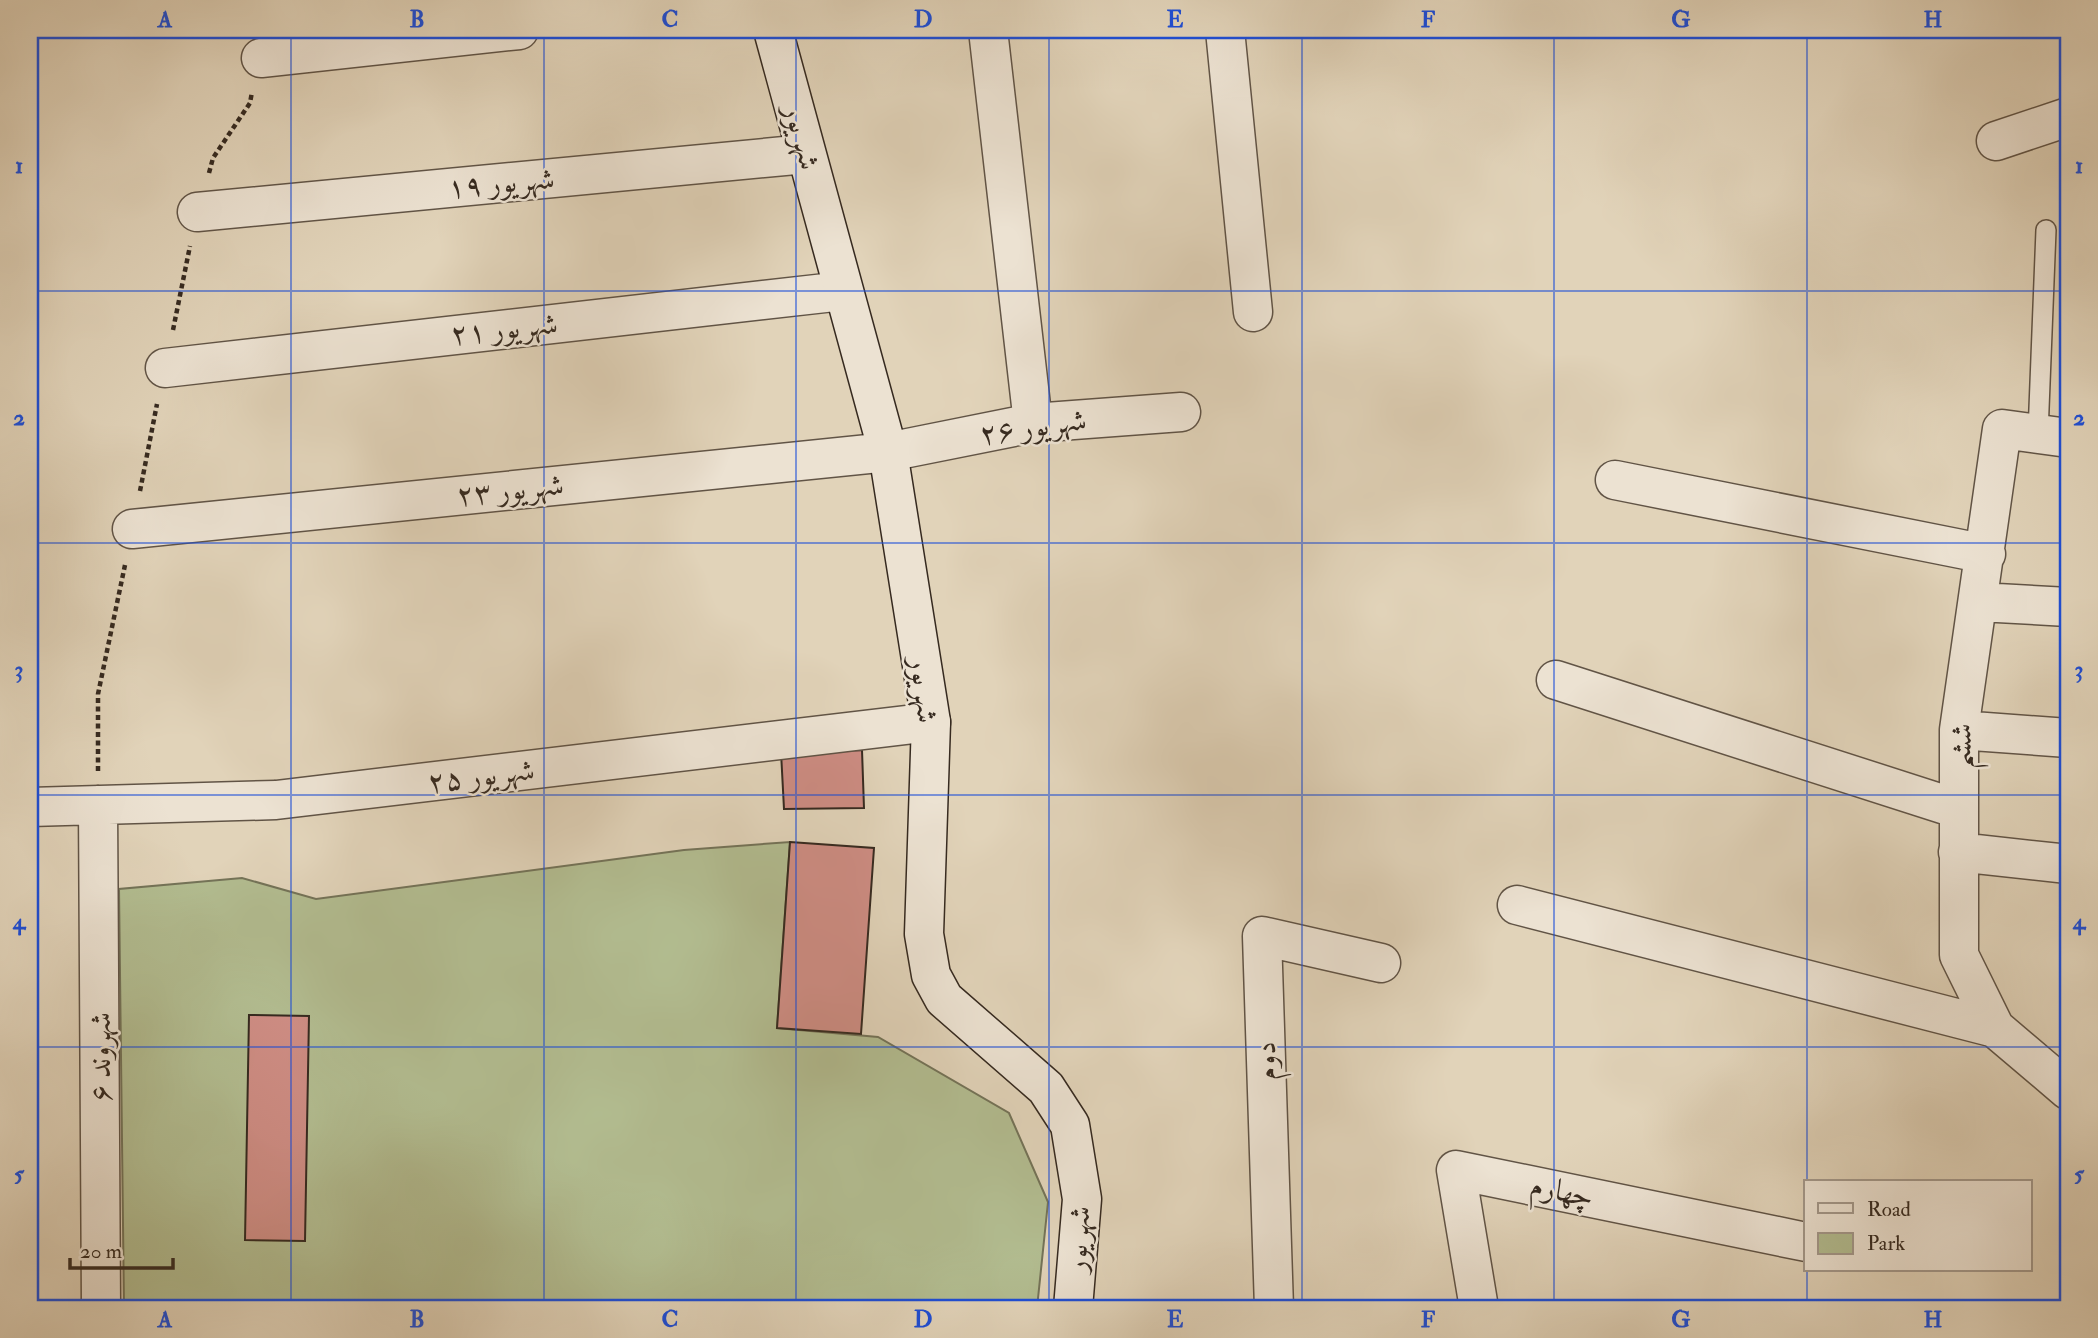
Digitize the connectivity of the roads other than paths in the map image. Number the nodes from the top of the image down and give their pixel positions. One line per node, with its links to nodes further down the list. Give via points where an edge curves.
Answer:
1 (519, 30): 5 (street)
2 (773, 30): 8 (street, شهریور)
3 (988, 30): 15 (street)
4 (1225, 30): 12 (street)
5 (261, 58)
6 (2068, 117): 7 (street)
7 (1996, 141)
8 (806, 154): 9 (street, شهریور ۱۹); 11 (street, شهریور)
9 (197, 212)
10 (2046, 230): 16 (lane)
11 (844, 291): 13 (street, شهریور ۲۱); 17 (street, شهریور)
12 (1253, 312)
13 (165, 368)
14 (1181, 412): 15 (street, شهریور ۲۶)
15 (1033, 424): 17 (street, شهریور ۲۶)
16 (2053, 436): 20 (street, ششم, via 2002,429)
17 (888, 452): 19 (street, شهریور ۲۳); 24 (street, شهریور)
18 (1615, 480): 20 (street)
19 (132, 529)
20 (1986, 554): 21 (street, ششم)
21 (1979, 603): 22 (street); 25 (street, ششم)
22 (2068, 607)
23 (1556, 680): 29 (street)
24 (931, 722): 27 (street, شهریور ۲۵, via 276,800); 38 (street, شهریور, via 924,933 931,975 944,999 1046,1088 1070,1125 1082,1199)
25 (1959, 730): 26 (street); 29 (street, ششم)
26 (2068, 738)
27 (99, 805): 28 (street, شهریور ۲۵); 37 (street, شهروند ۶)
28 (30, 807)
29 (1958, 809): 30 (street, ششم)
30 (1958, 852): 31 (street); 34 (street, ششم, via 1959,955)
31 (2068, 864)
32 (1517, 905): 34 (street)
33 (1381, 963): 39 (street, دوم, via 1262,936)
34 (1995, 1028): 35 (street, ششم)
35 (2064, 1084)
36 (1804, 1242): 40 (street, چهارم, via 1456,1170)
37 (101, 1308)
38 (1073, 1308)
39 (1274, 1308)
40 (1479, 1308)

